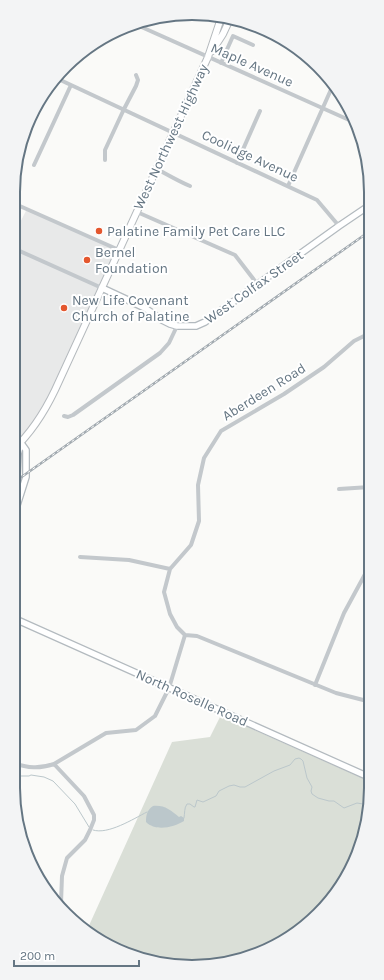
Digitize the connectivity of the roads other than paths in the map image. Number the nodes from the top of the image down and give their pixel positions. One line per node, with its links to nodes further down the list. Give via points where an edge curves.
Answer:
1 (220, 22): 5 (main road, West Northwest Highway)
2 (228, 24): 5 (main road, West Northwest Highway)
3 (142, 27): 5 (street, Maple Avenue)
4 (253, 45): 6 (street, via 233,36)
5 (208, 57): 6 (street, Maple Avenue); 15 (main road, West Northwest Highway)
6 (221, 63): 11 (street, Maple Avenue)
7 (136, 75): 12 (street, via 136,86)
8 (62, 80): 9 (street, Coolidge Avenue)
9 (72, 85): 12 (street, Coolidge Avenue); 18 (street)
10 (331, 91): 11 (street)
11 (323, 108): 14 (street, Maple Avenue); 21 (street)
12 (124, 109): 15 (street, Coolidge Avenue); 16 (street, via 105,150)
13 (260, 111): 17 (street)
14 (348, 119)
15 (174, 133): 17 (street, Coolidge Avenue); 19 (main road, West Northwest Highway)
16 (105, 160)
17 (237, 163): 21 (street, Coolidge Avenue)
18 (34, 165)
19 (157, 170): 20 (street); 24 (main road, West Northwest Highway)
20 (190, 186)
21 (288, 186): 25 (street, Coolidge Avenue, via 316,200)
22 (20, 206): 26 (street)
23 (364, 209): 25 (main road, West Colfax Street)
24 (137, 212): 26 (main road, West Northwest Highway); 28 (street, via 236,255)
25 (339, 226): 28 (main road, West Colfax Street)
26 (119, 250): 29 (main road, West Northwest Highway)
27 (20, 251): 29 (street)
28 (258, 285): 30 (main road, West Colfax Street, via 205,322 196,326)
29 (102, 288): 30 (main road, via 145,308 166,323); 33 (main road, West Northwest Highway, via 46,409)
30 (177, 326): 32 (street, via 169,344 160,353 73,415)
31 (364, 336): 39 (street, Aberdeen Road, via 284,394 221,432 204,458 198,485 199,521 191,545)
32 (64, 416)
33 (21, 443): 34 (main road); 37 (main road, via 26,450 26,473)
34 (20, 447)
35 (364, 488): 36 (street)
36 (339, 489)
37 (20, 494)
38 (80, 557): 39 (street, via 129,560)
39 (170, 569): 42 (street, Aberdeen Road, via 164,592 172,618)
40 (364, 578): 43 (street, via 344,613)
41 (20, 621): 44 (main road, North Roselle Road)
42 (185, 635): 43 (street, via 197,636); 44 (street)
43 (315, 684): 45 (street)
44 (169, 688): 46 (street, via 155,716 136,730 106,733); 48 (main road, North Roselle Road)
45 (364, 700)
46 (54, 764): 47 (street, via 34,768); 49 (street, via 84,796 94,815 85,840 67,858 62,876)
47 (20, 765)
48 (364, 775)
49 (62, 900)

